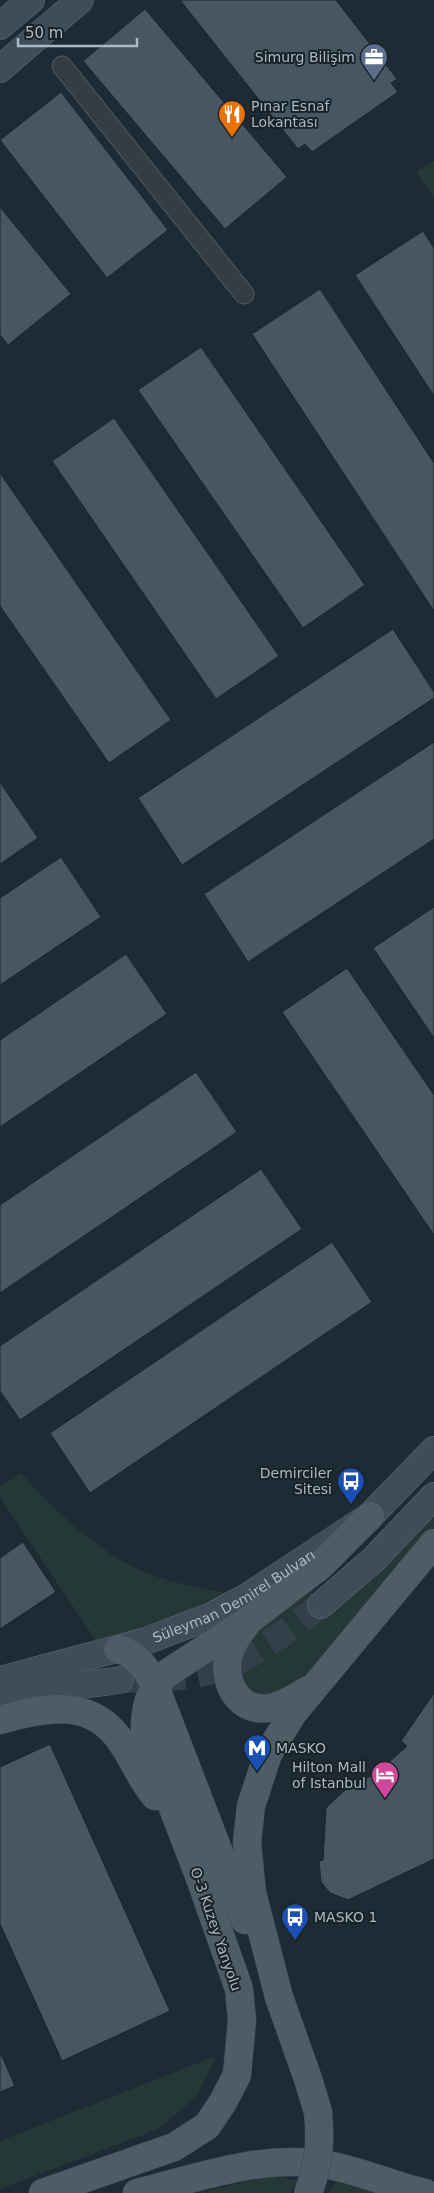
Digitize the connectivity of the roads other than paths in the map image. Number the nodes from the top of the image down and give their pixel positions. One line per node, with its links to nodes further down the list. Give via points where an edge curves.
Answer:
1 (31, 0): 3 (main road)
2 (80, 0): 5 (main road)
3 (0, 26)
4 (62, 66): 6 (street)
5 (0, 69)
6 (244, 294)
7 (434, 1450): 9 (main road, Süleyman Demirel Bulvarı)
8 (434, 1496): 11 (main road, via 373,1560)
9 (370, 1516): 12 (main road, via 320,1566); 13 (main road, Süleyman Demirel Bulvarı, via 247,1597 168,1634)
10 (434, 1543): 16 (main road)
11 (322, 1605)
12 (249, 1620): 16 (main road, via 236,1638 228,1658 231,1690 240,1700 268,1708); 17 (main road, via 176,1666)
13 (118, 1649): 14 (main road, Süleyman Demirel Bulvarı); 17 (main road, via 127,1651 140,1662)
14 (0, 1680)
15 (120, 1680): 18 (main road, via 68,1687)
16 (320, 1683): 21 (main road, via 279,1733 262,1769 251,1806 247,1842 251,1886)
17 (155, 1686): 20 (main road, O-3 Kuzey Yanyolu, via 144,1718 145,1735); 21 (main road, via 259,1958)
18 (0, 1703)
19 (0, 1720): 20 (main road, via 53,1708 70,1709 105,1723 122,1742 141,1778)
20 (177, 1818): 22 (main road, O-3 Kuzey Yanyolu, via 239,1989 242,2020 237,2075 207,2126 174,2147)
21 (279, 1997): 24 (main road, bridge, via 318,2112 320,2158)
22 (43, 2193)
23 (138, 2193): 25 (main road, via 254,2164 302,2161)
24 (308, 2193)
25 (425, 2193)

